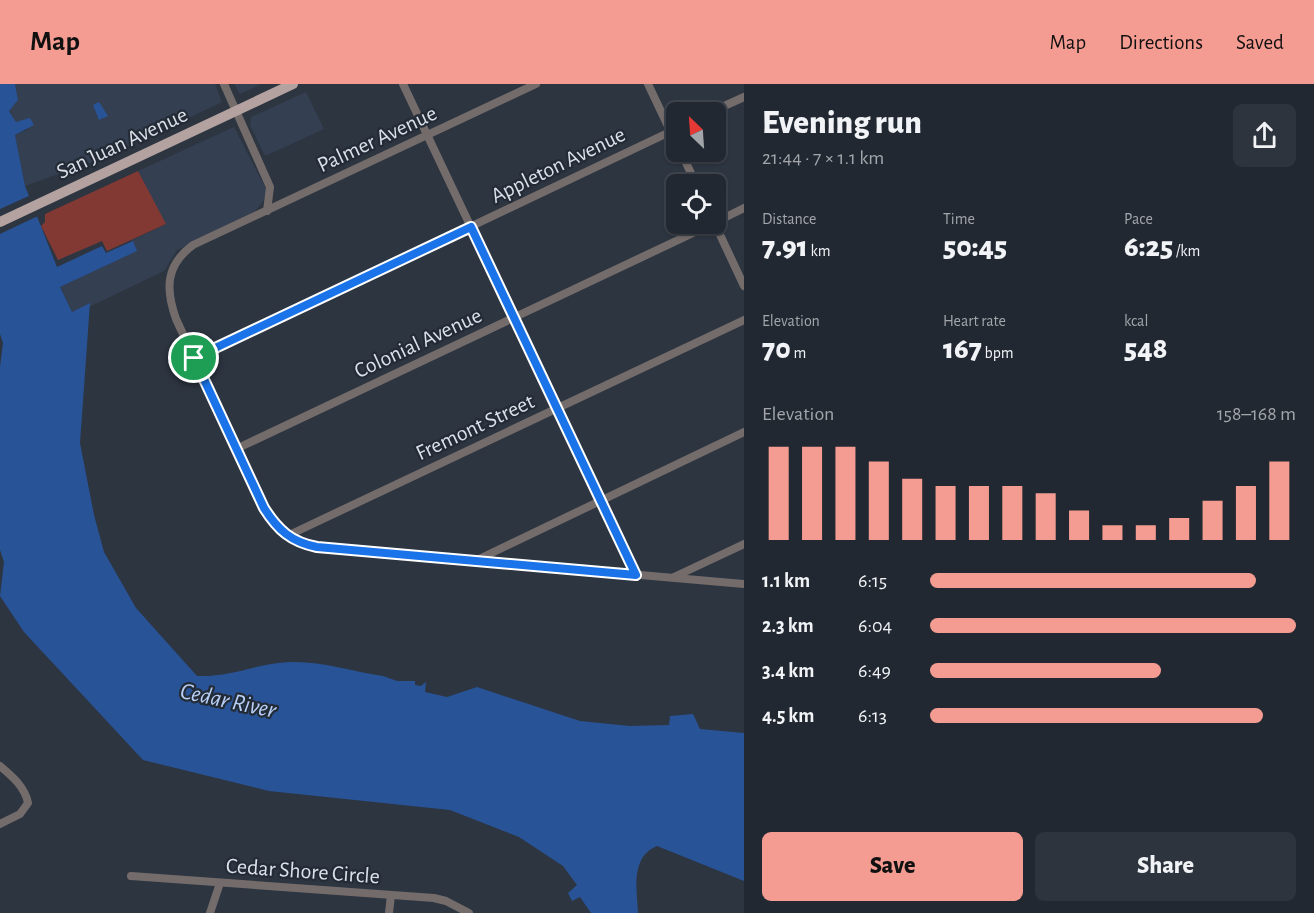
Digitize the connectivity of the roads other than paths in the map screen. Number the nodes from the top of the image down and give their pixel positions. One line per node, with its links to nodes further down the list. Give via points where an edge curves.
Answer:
1 (224, 84): 8 (street)
2 (292, 84): 8 (main road, San Juan Avenue)
3 (403, 84): 11 (street)
4 (536, 84): 11 (street, Palmer Avenue)
5 (648, 84): 9 (street)
6 (744, 97): 7 (street)
7 (726, 105)
8 (236, 111): 13 (street, via 270,187); 15 (main road, San Juan Avenue)
9 (666, 116)
10 (666, 134): 16 (street, Appleton Avenue)
11 (427, 135): 13 (street, Palmer Avenue); 16 (street)
12 (744, 208): 14 (street, Colonial Avenue)
13 (267, 211): 22 (street, Palmer Avenue, via 194,245 182,254 171,271 170,303)
14 (726, 217)
15 (0, 222)
16 (471, 227): 20 (street); 22 (street, Appleton Avenue)
17 (691, 234): 20 (street, Colonial Avenue)
18 (719, 234): 19 (street)
19 (744, 286)
20 (514, 317): 23 (street); 25 (street, Colonial Avenue)
21 (744, 320): 23 (street, Fremont Street)
22 (194, 358): 25 (street, Palmer Avenue)
23 (557, 409): 26 (street); 27 (street, Fremont Street)
24 (744, 432): 26 (street)
25 (236, 449): 27 (street, Palmer Avenue, via 264,508)
26 (600, 500): 29 (street); 30 (street)
27 (287, 536): 29 (street, via 317,547)
28 (744, 544): 31 (street)
29 (476, 560): 30 (street)
30 (636, 575): 31 (street)
31 (673, 578): 32 (street)
32 (744, 584)
33 (0, 766): 34 (street, via 17,781 28,803 20,814)
34 (0, 824)
35 (131, 876): 36 (street, Cedar Shore Circle)
36 (220, 883): 37 (street, Cedar Shore Circle); 38 (street)
37 (390, 895): 39 (street); 40 (street, Cedar Shore Circle, via 446,901)
38 (210, 913)
39 (389, 913)
40 (469, 913)

